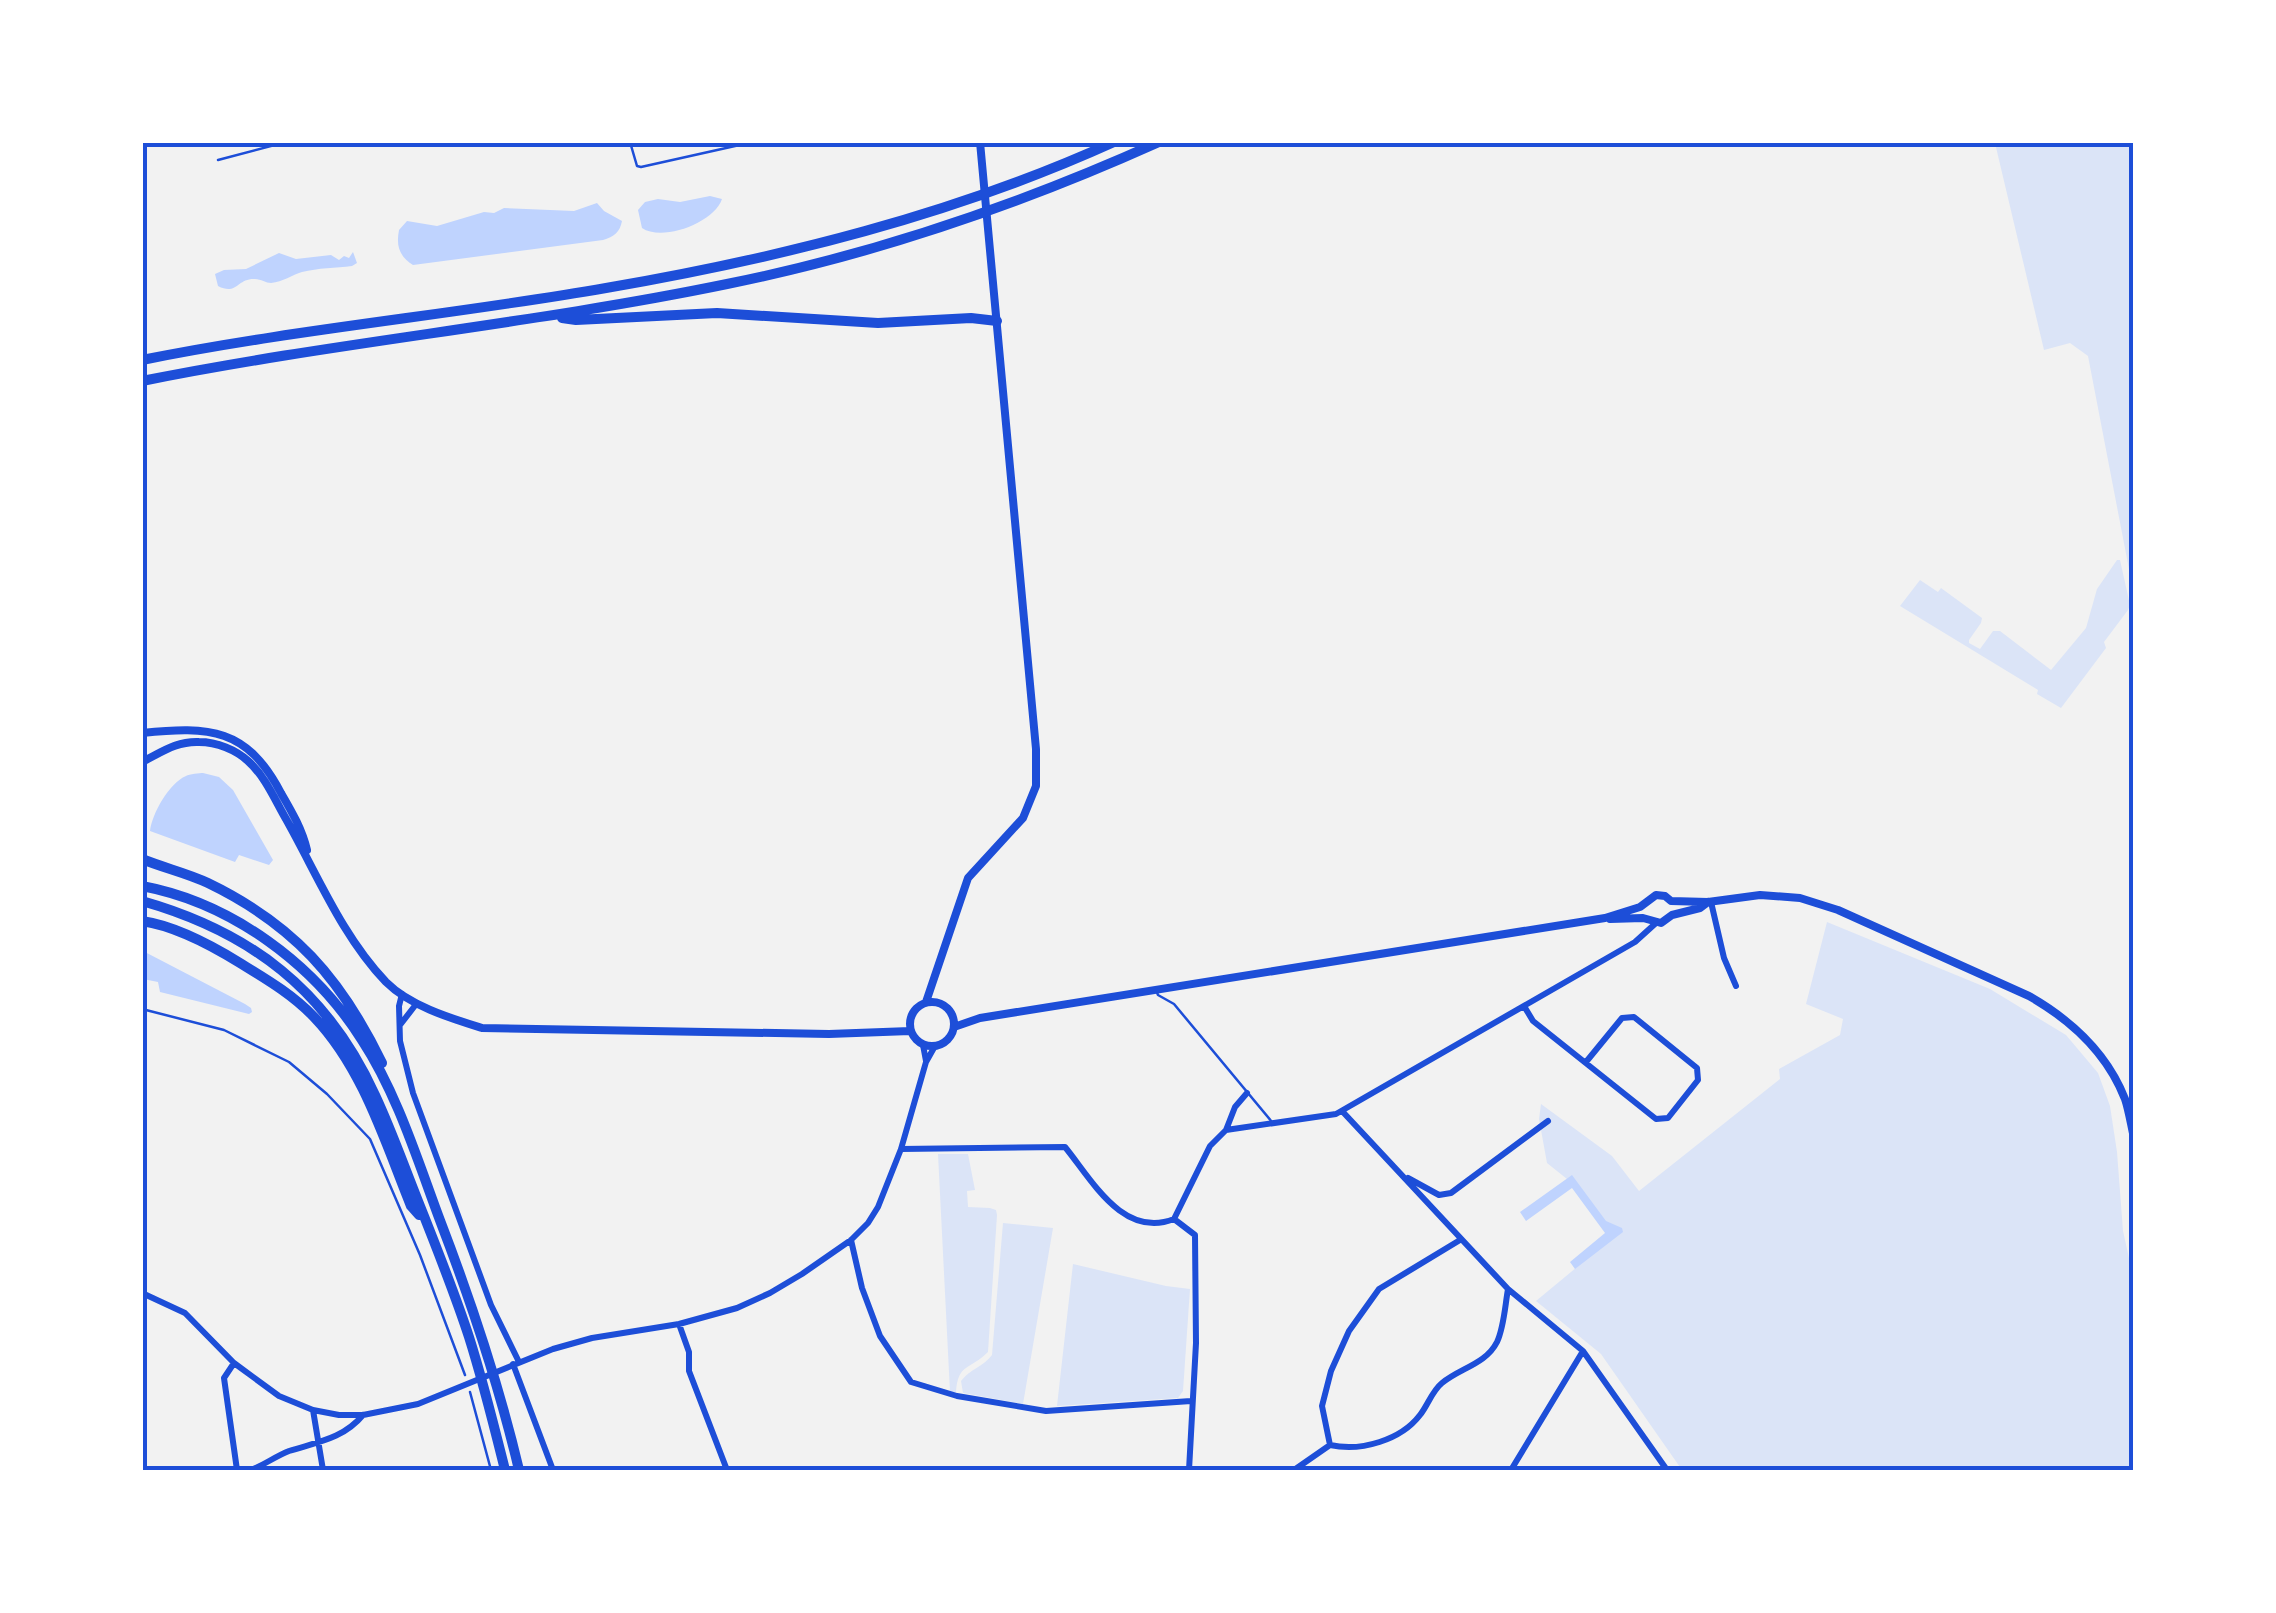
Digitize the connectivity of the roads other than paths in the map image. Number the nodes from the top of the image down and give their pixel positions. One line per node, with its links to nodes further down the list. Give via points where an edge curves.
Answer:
1 (286, 142): 7 (lane)
2 (630, 142): 3 (lane, via 642,167)
3 (753, 142)
4 (980, 142): 9 (street)
5 (1114, 142): 10 (main road, via 975,198 821,244 606,288)
6 (1159, 142): 8 (main road, via 980,216 830,261)
7 (218, 160)
8 (546, 316): 9 (main road, via 717,313 878,324); 11 (main road)
9 (997, 322): 27 (street, via 1036,786 1023,818 968,878)
10 (142, 360)
11 (142, 381)
12 (142, 733): 17 (street, via 206,730 243,745 274,780 304,834)
13 (152, 757): 14 (street); 15 (street); 17 (street, via 201,742 243,757 265,782)
14 (142, 762)
15 (142, 770)
16 (142, 859): 48 (main road, via 235,897 316,959 368,1034 397,1093)
17 (309, 860): 30 (street, via 352,940)
18 (142, 886): 48 (main road, via 224,915 317,982 363,1041)
19 (142, 900): 56 (main road, via 252,946 310,996 374,1092)
20 (1671, 901): 21 (street); 22 (street, via 1656,895); 23 (street)
21 (1710, 902): 23 (street); 28 (street); 52 (street, via 1800,898 2030,996 2068,1021 2111,1070)
22 (1646, 903): 24 (street); 26 (street)
23 (1672, 915): 26 (street)
24 (1605, 918): 26 (street); 29 (street)
25 (142, 921): 56 (main road, via 220,950 317,1020 368,1100 411,1206)
26 (1653, 921): 34 (street, via 1635,942)
27 (934, 980): 31 (street); 32 (street)
28 (1736, 986)
29 (1156, 989): 37 (street); 46 (lane)
30 (402, 994): 33 (street); 38 (street)
31 (926, 1002): 32 (street); 36 (street)
32 (939, 1002): 35 (street)
33 (417, 1003): 38 (street); 41 (street, via 482,1028)
34 (1524, 1006): 45 (street, via 1532,1021); 47 (street)
35 (950, 1011): 37 (street); 39 (street)
36 (910, 1018): 40 (street); 41 (street)
37 (980, 1018): 39 (street)
38 (399, 1026): 64 (street, via 412,1093)
39 (954, 1026): 43 (street, via 948,1040)
40 (910, 1031): 41 (street); 42 (street)
41 (886, 1032)
42 (923, 1045): 43 (street); 44 (street)
43 (935, 1046): 44 (street)
44 (926, 1062): 53 (street)
45 (1586, 1062): 45 (street, via 1656,1119 1668,1118 1698,1080 1697,1068 1634,1017 1622,1018)
46 (1247, 1093): 50 (lane); 51 (street)
47 (1342, 1111): 50 (street); 54 (street)
48 (399, 1115): 74 (main road, via 484,1340)
49 (1548, 1121): 54 (street, via 1450,1193 1430,1192)
50 (1272, 1123): 51 (street)
51 (1226, 1130): 55 (street, via 1210,1146)
52 (2134, 1138)
53 (901, 1149): 55 (street, via 1065,1147 1132,1220); 57 (street, via 878,1207)
54 (1403, 1175): 58 (street)
55 (1174, 1220): 65 (street, via 1196,1234)
56 (428, 1225): 73 (main road, via 469,1338)
57 (850, 1240): 61 (street, via 770,1294); 65 (street, via 880,1336 912,1382 1046,1411)
58 (1460, 1240): 59 (street); 69 (street, via 1380,1289 1349,1331 1322,1406)
59 (1508, 1290): 62 (street); 69 (street, via 1490,1354 1443,1382 1407,1428 1376,1443)
60 (142, 1293): 63 (street, via 184,1313)
61 (679, 1324): 64 (street, via 592,1338); 76 (street, via 689,1371)
62 (1583, 1352): 79 (street); 80 (street)
63 (234, 1363): 66 (street, via 279,1396); 70 (street, via 224,1378)
64 (513, 1365): 67 (street, via 418,1404); 75 (street)
65 (1192, 1401): 77 (street)
66 (313, 1410): 67 (street); 68 (street)
67 (363, 1415): 68 (street, via 353,1427)
68 (318, 1442): 71 (street); 72 (street)
69 (1330, 1445): 78 (street)
70 (237, 1470)
71 (251, 1470)
72 (323, 1470)
73 (505, 1470)
74 (519, 1470)
75 (553, 1470)
76 (727, 1470)
77 (1189, 1470)
78 (1294, 1470)
79 (1511, 1470)
80 (1667, 1470)

